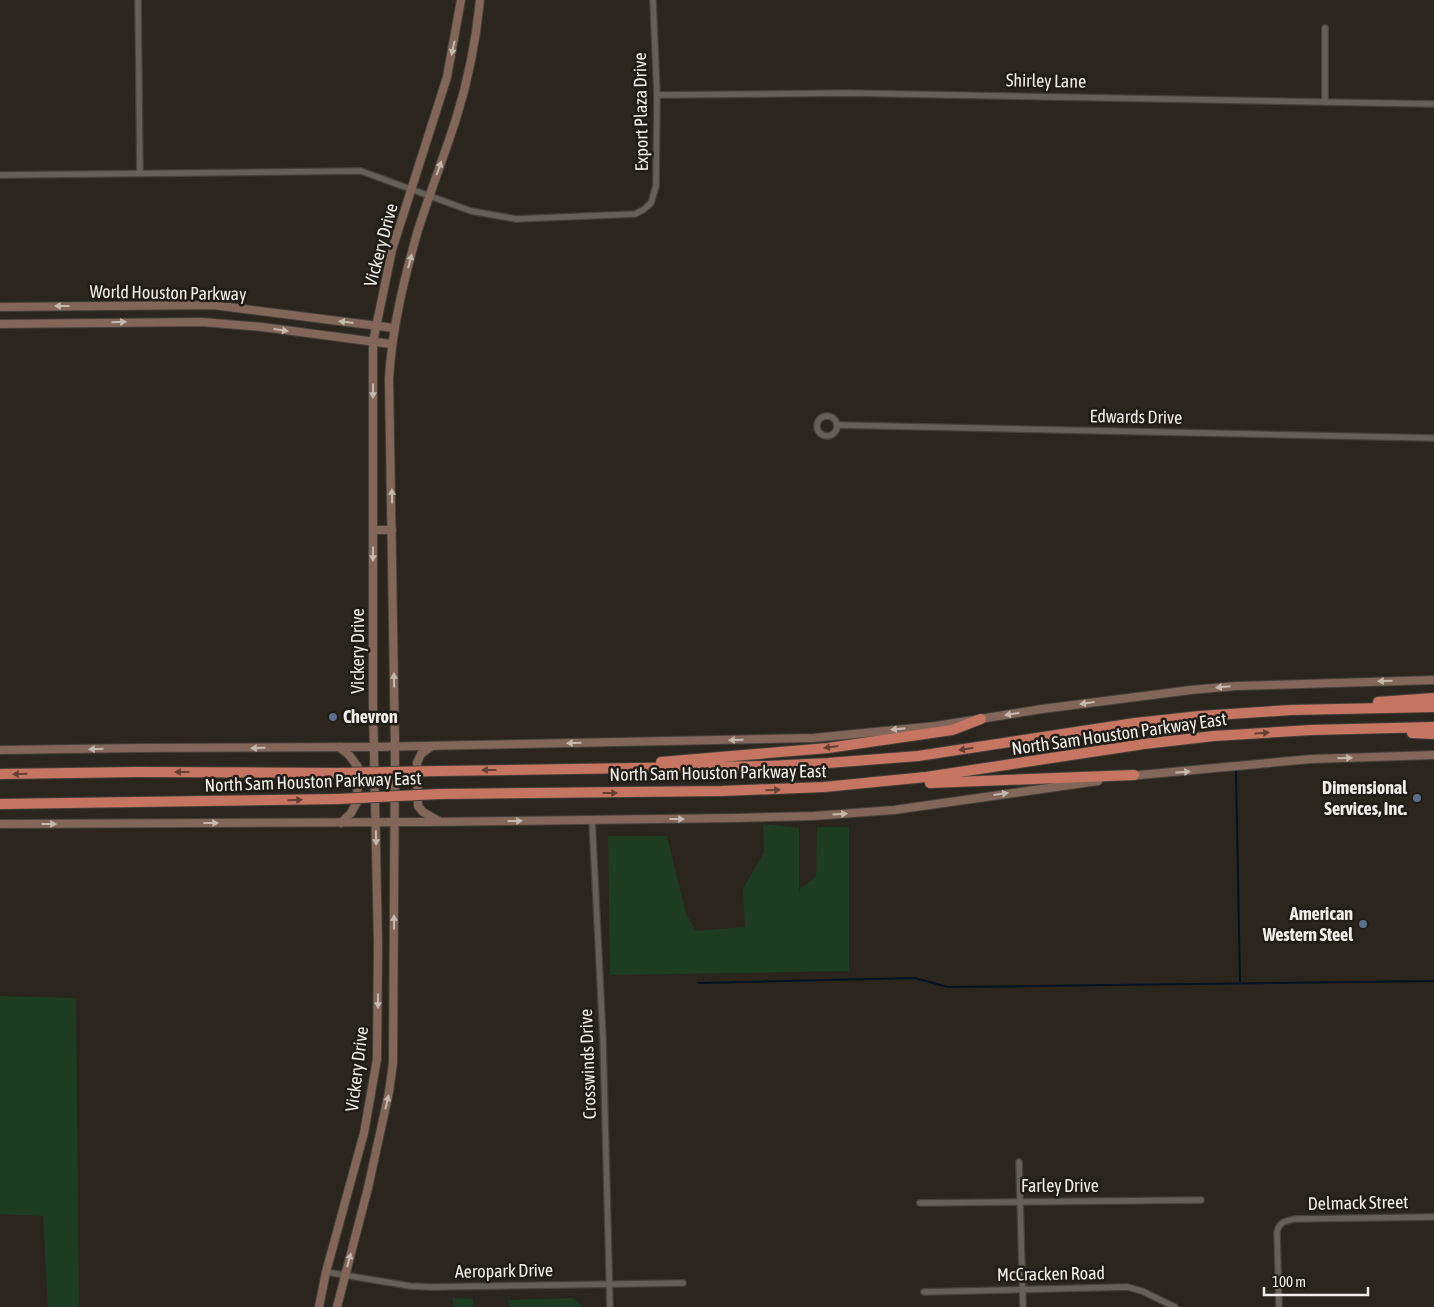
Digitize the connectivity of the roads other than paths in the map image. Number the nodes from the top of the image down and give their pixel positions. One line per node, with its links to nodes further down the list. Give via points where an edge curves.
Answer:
1 (138, 0): 9 (street)
2 (461, 0): 11 (main road, Vickery Drive, one-way to 11, via 447,77)
3 (480, 0): 12 (main road, Vickery Drive, one-way to 3, via 468,73)
4 (653, 0): 6 (street, Export Plaza Drive)
5 (1325, 28): 7 (street)
6 (657, 95): 7 (street, Shirley Lane, via 837,93); 12 (street, Export Plaza Drive, via 656,186 651,203 635,214 516,219 471,211)
7 (1324, 102): 8 (street, Shirley Lane)
8 (1434, 104)
9 (140, 173): 10 (street); 11 (street, via 361,171)
10 (0, 175)
11 (412, 190): 12 (street); 20 (main road, Vickery Drive, via 392,250)
12 (429, 196): 22 (main road, Vickery Drive, one-way to 12)
13 (162, 305): 15 (main road, World Houston Parkway, one-way to 15); 16 (main road, World Houston Parkway, via 213,305); 17 (main road)
14 (0, 306): 15 (main road, World Houston Parkway)
15 (34, 306): 18 (main road)
16 (264, 311): 20 (main road, World Houston Parkway, one-way to 16); 21 (main road)
17 (162, 322): 18 (main road, World Houston Parkway, one-way to 17); 21 (main road, World Houston Parkway)
18 (34, 323): 19 (main road, World Houston Parkway)
19 (0, 324)
20 (376, 326): 22 (main road, World Houston Parkway); 23 (main road, Vickery Drive)
21 (262, 327): 23 (main road, World Houston Parkway, one-way to 23)
22 (394, 328): 24 (main road, Vickery Drive)
23 (373, 342): 24 (main road, World Houston Parkway); 26 (main road, Vickery Drive, one-way to 26)
24 (391, 344): 27 (main road, Vickery Drive)
25 (837, 425): 28 (street, Edwards Drive)
26 (373, 427): 27 (main road); 29 (main road, Vickery Drive)
27 (391, 427): 30 (main road, Vickery Drive, one-way to 27)
28 (1434, 438)
29 (372, 530): 30 (main road); 42 (main road, Vickery Drive, one-way to 42)
30 (392, 530): 39 (main road, Vickery Drive, one-way to 30)
31 (1434, 680): 35 (main road, North Sam Houston Parkway East, one-way to 35, via 1236,686)
32 (1434, 698): 34 (highway)
33 (1434, 707): 34 (highway, North Sam Houston Parkway East)
34 (1263, 711): 45 (highway, North Sam Houston Parkway East, one-way to 45, via 1135,723 888,759 767,766)
35 (981, 719): 40 (main road, North Sam Houston Parkway East, one-way to 40, via 813,738); 45 (highway, one-way to 45, via 952,730 828,748)
36 (1434, 727): 37 (highway, North Sam Houston Parkway East)
37 (1311, 730): 38 (highway); 48 (highway, North Sam Houston Parkway East, one-way to 37, via 1180,740)
38 (1434, 734)
39 (395, 746): 40 (main road, North Sam Houston Parkway East); 42 (main road, North Sam Houston Parkway East); 53 (main road, Vickery Drive)
40 (432, 746): 55 (main road, via 421,754 417,763 418,806)
41 (338, 747): 42 (main road, North Sam Houston Parkway East); 43 (main road, North Sam Houston Parkway East, one-way to 43); 56 (main road, via 358,767 357,802 352,813)
42 (374, 747): 54 (main road, Vickery Drive)
43 (0, 750)
44 (1434, 755): 47 (main road, one-way to 44, via 1311,759)
45 (585, 769): 46 (highway, North Sam Houston Parkway East, one-way to 46, bridge)
46 (0, 774)
47 (1134, 775): 48 (highway); 52 (main road, one-way to 47, via 754,818 892,810)
48 (854, 785): 49 (highway, North Sam Houston Parkway East, one-way to 48, bridge, via 439,794 722,792)
49 (159, 802): 50 (highway, North Sam Houston Parkway East); 51 (highway)
50 (0, 804)
51 (0, 808)
52 (592, 819): 55 (main road, one-way to 52); 70 (street, Crosswinds Drive)
53 (394, 821): 54 (main road); 55 (main road); 59 (main road, Vickery Drive, one-way to 53)
54 (376, 822): 56 (main road); 58 (main road, Vickery Drive, one-way to 58)
55 (440, 822)
56 (341, 823): 57 (main road, one-way to 56)
57 (0, 824)
58 (378, 944): 59 (main road); 60 (main road, Vickery Drive, one-way to 60, via 377,1059)
59 (394, 945): 61 (main road, Vickery Drive, one-way to 59, via 393,1063)
60 (364, 1133): 61 (main road); 67 (main road, Vickery Drive)
61 (379, 1137): 68 (main road, Vickery Drive, one-way to 61)
62 (1019, 1162): 64 (street)
63 (1201, 1200): 64 (street, Farley Drive)
64 (1020, 1201): 65 (street, Farley Drive); 71 (street)
65 (920, 1203)
66 (1434, 1217): 78 (street, Delmack Street, via 1294,1219 1282,1222 1277,1232)
67 (326, 1272): 68 (street, Aeropark Drive); 73 (main road, Vickery Drive)
68 (344, 1276): 70 (street, Aeropark Drive, via 431,1287); 74 (main road, Vickery Drive)
69 (683, 1283): 70 (street, Aeropark Drive)
70 (611, 1285): 75 (street, Crosswinds Drive)
71 (1023, 1289): 72 (street, McCracken Road); 76 (street); 77 (street, McCracken Road, via 1127,1287)
72 (924, 1292)
73 (319, 1307)
74 (337, 1307)
75 (610, 1307)
76 (1023, 1307)
77 (1174, 1307)
78 (1279, 1307)

